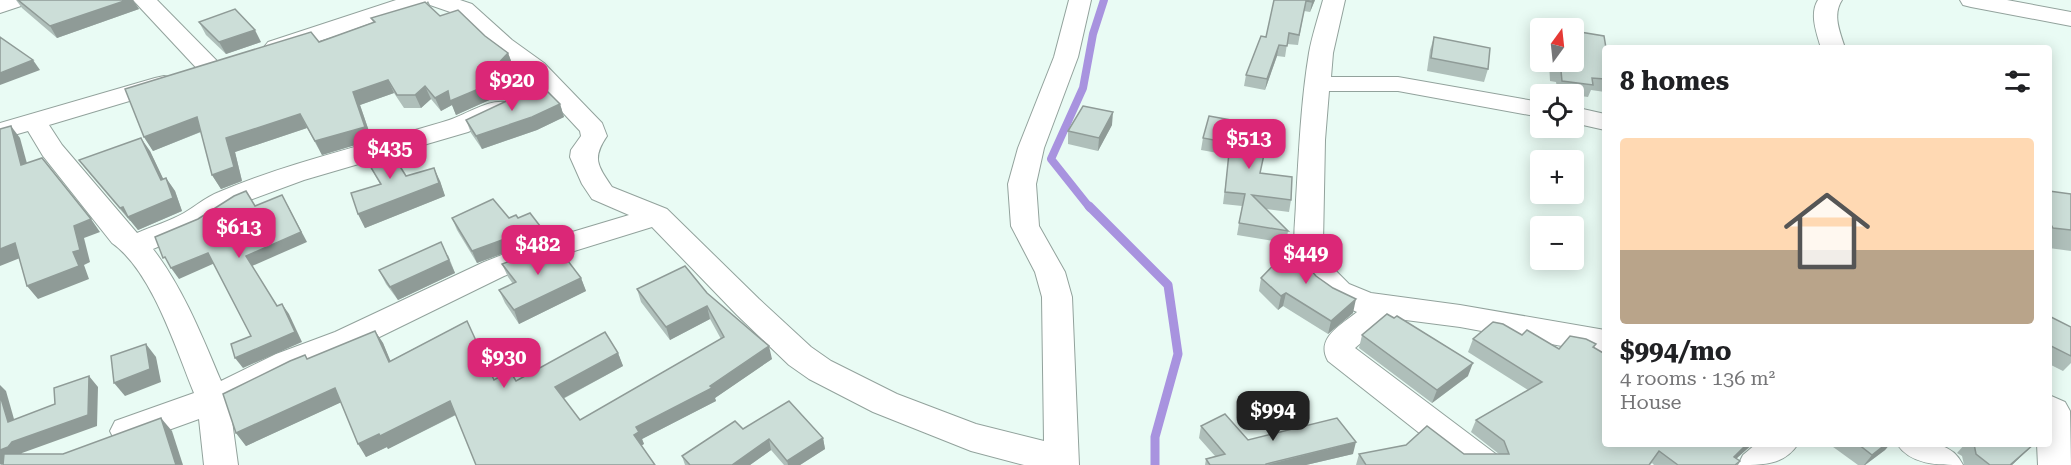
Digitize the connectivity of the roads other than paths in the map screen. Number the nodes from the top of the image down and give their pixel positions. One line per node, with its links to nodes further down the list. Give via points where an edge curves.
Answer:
1 (16, 0): 9 (street)
2 (144, 0): 13 (street, via 195,50)
3 (417, 0): 13 (street)
4 (438, 0): 10 (street, via 464,9)
5 (1080, 0): 30 (street, via 1066,57 1031,148 1022,184 1025,226 1050,273 1057,297)
6 (1334, 0): 14 (street, via 1326,24)
7 (1832, 0): 12 (street, via 1826,5 1826,21)
8 (1971, 0): 11 (street)
9 (0, 6)
10 (478, 9): 15 (street, via 504,45)
11 (2071, 19)
12 (1832, 45)
13 (232, 62): 19 (street)
14 (1317, 84): 16 (street, via 1398,84); 23 (street, via 1308,214 1313,264 1338,292)
15 (550, 85): 21 (street, via 593,129 594,136 583,157 602,193); 22 (street, via 459,126 294,174 229,198 194,220)
16 (1530, 107)
17 (1584, 117): 18 (street)
18 (1602, 121)
19 (35, 122): 20 (street); 22 (street, via 52,150 122,236)
20 (0, 131)
21 (657, 216): 25 (street, via 494,269); 30 (street, via 748,307 820,370 885,403 971,437)
22 (135, 245): 25 (street, via 153,269 183,328)
23 (1383, 307): 24 (street, via 1460,316); 32 (street, via 1340,343 1339,353)
24 (1602, 341)
25 (213, 400): 27 (street); 31 (street)
26 (2058, 412): 35 (street)
27 (101, 440)
28 (1777, 447): 33 (street)
29 (1919, 447): 34 (street)
30 (1063, 461)
31 (220, 465)
32 (1485, 465)
33 (1755, 465)
34 (1946, 465)
35 (2055, 465)

